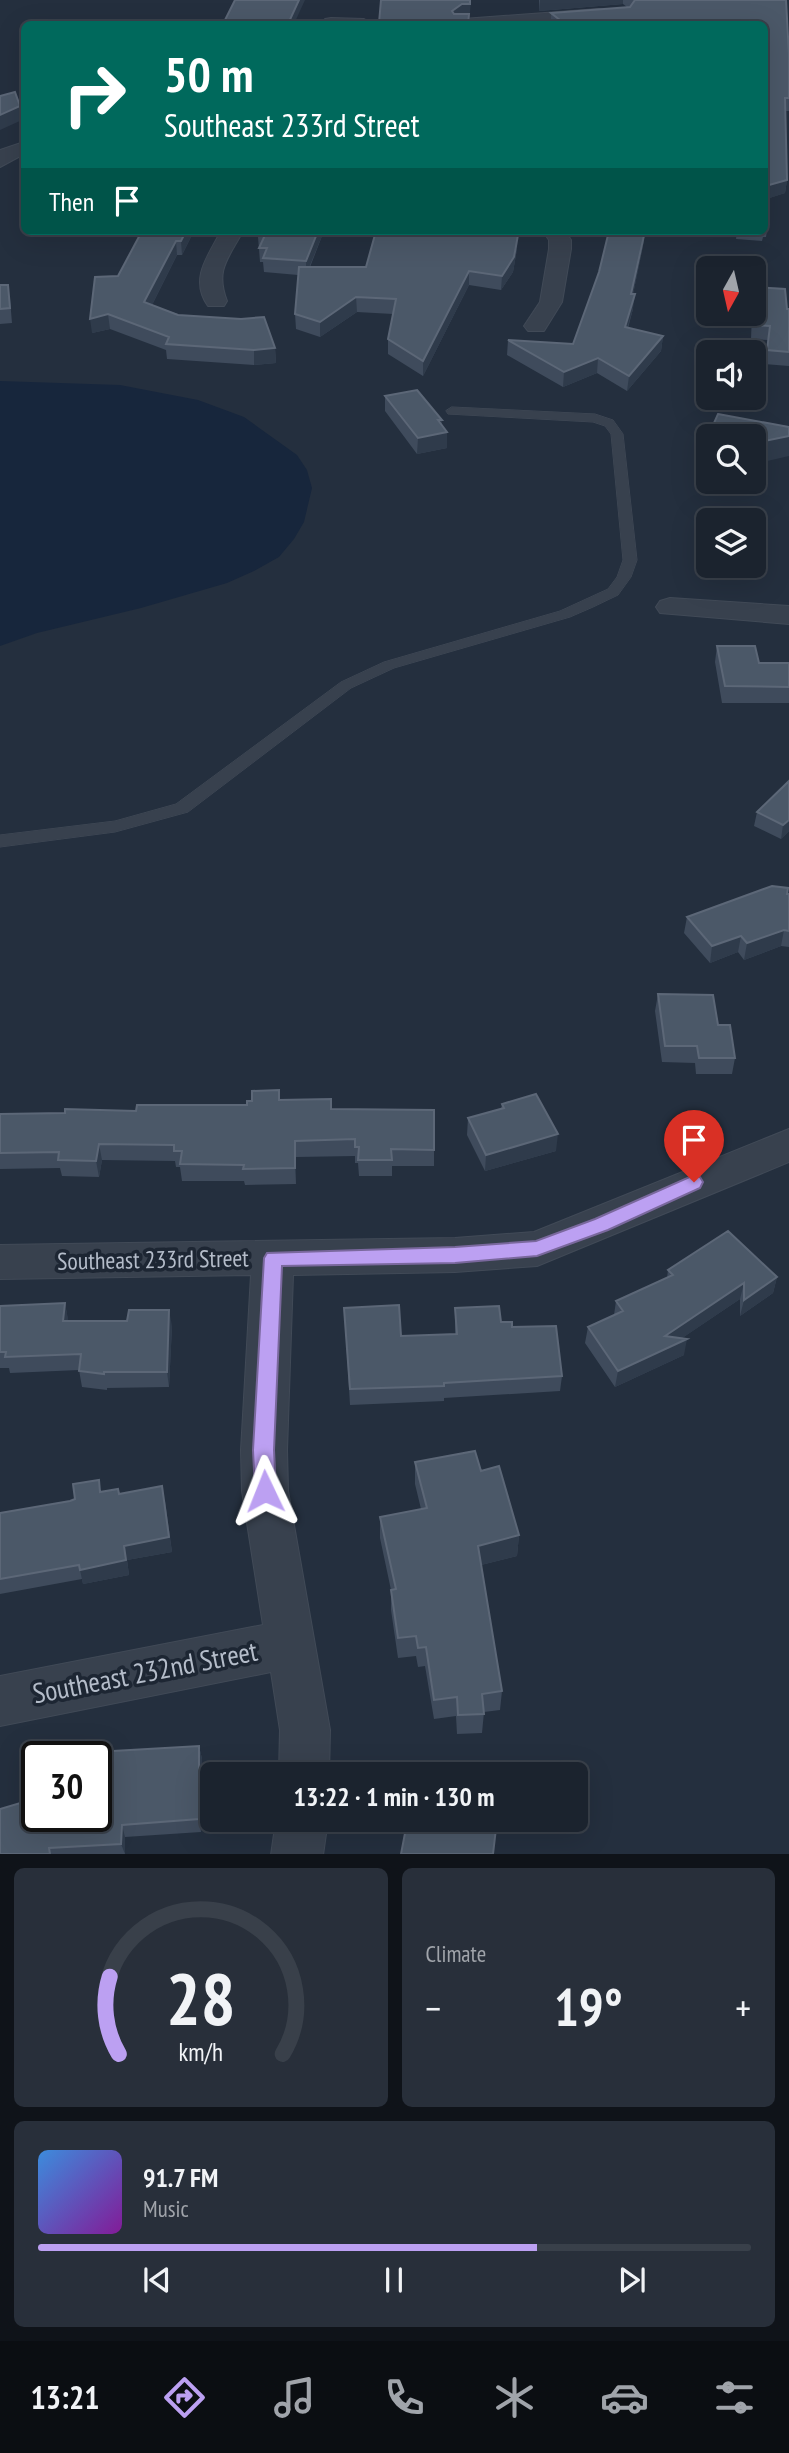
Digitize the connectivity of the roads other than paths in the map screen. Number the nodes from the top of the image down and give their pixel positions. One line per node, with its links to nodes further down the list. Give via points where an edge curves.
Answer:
1 (341, 0): 4 (street)
2 (506, 0): 5 (street)
3 (623, 12): 6 (street)
4 (332, 21)
5 (522, 21)
6 (533, 21)
7 (21, 149): 8 (street)
8 (0, 161)
9 (230, 235): 11 (street, via 211,271 209,283)
10 (557, 235): 12 (street, via 560,249 551,302)
11 (216, 300)
12 (536, 326)
13 (452, 411): 16 (lane, via 595,418 610,423 617,434 630,560 613,592 565,614 389,665 346,685 174,811 139,822)
14 (670, 607): 15 (street)
15 (789, 615)
16 (0, 841)
17 (789, 1145): 18 (street, Southeast 233rd Street, via 537,1249)
18 (273, 1258): 19 (street, Southeast 233rd Street); 20 (street, via 265,1491)
19 (0, 1262)
20 (291, 1644): 21 (street, Southeast 232nd Street); 22 (street, via 305,1730)
21 (0, 1701)
22 (304, 1762)
23 (300, 1832): 24 (street)
24 (297, 1854)

